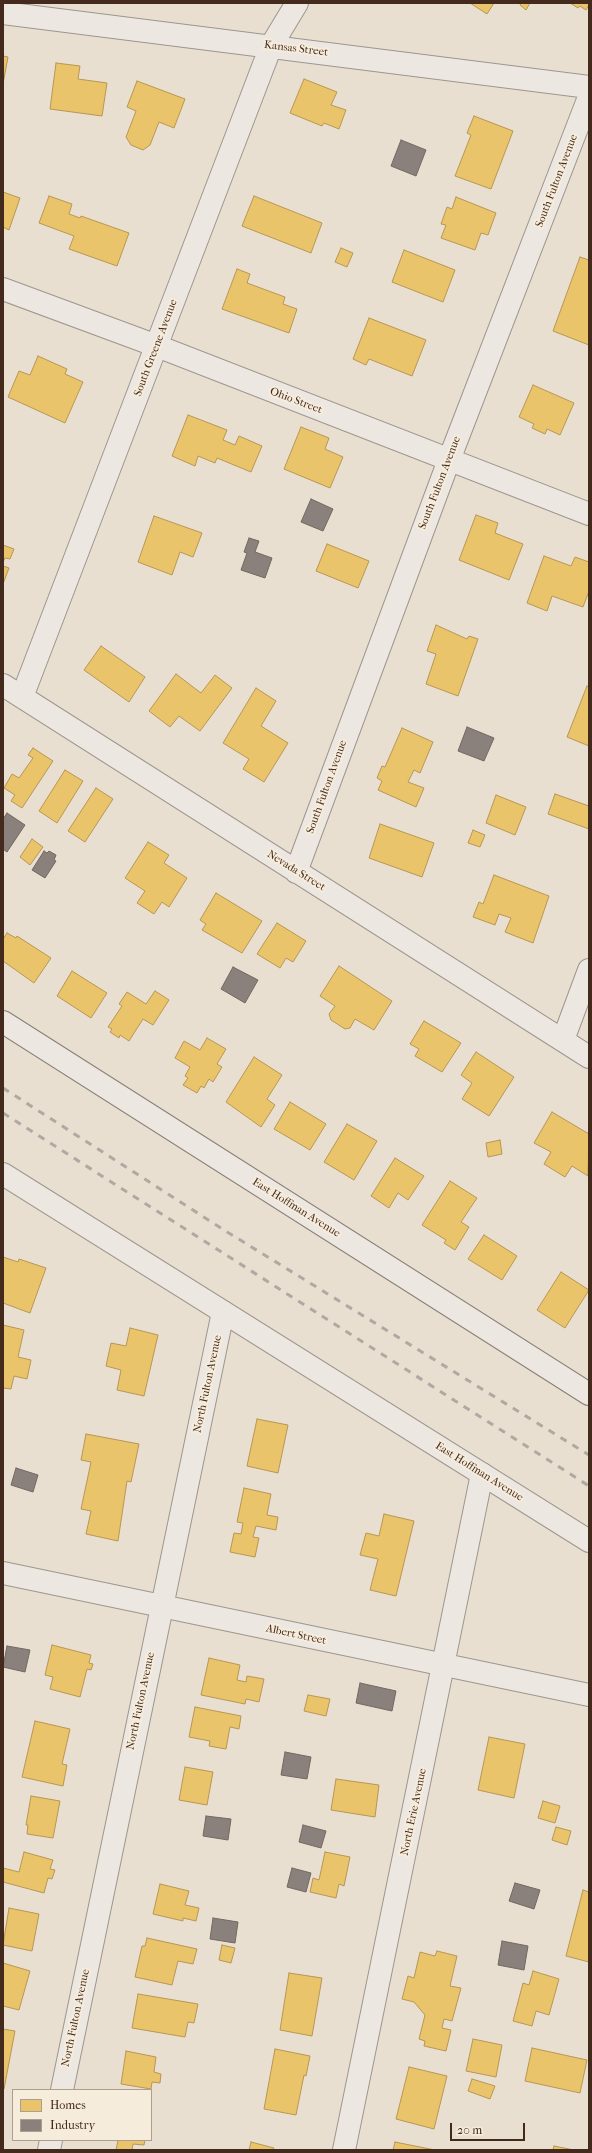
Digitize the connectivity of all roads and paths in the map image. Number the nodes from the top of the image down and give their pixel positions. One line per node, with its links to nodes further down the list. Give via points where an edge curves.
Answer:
1 (297, 3): 3 (street, South Greene Avenue)
2 (3, 13): 3 (street, Kansas Street)
3 (271, 46): 4 (street, Kansas Street); 7 (street, South Greene Avenue)
4 (589, 87)
5 (589, 97): 8 (street, South Fulton Avenue)
6 (3, 289): 7 (street, Ohio Street)
7 (157, 346): 8 (street, Ohio Street); 11 (street, South Greene Avenue)
8 (449, 460): 9 (street, Ohio Street); 12 (street, South Fulton Avenue)
9 (589, 514)
10 (3, 685): 11 (street, Nevada Street)
11 (22, 697): 12 (street, Nevada Street)
12 (296, 872): 15 (street, Nevada Street)
13 (589, 970): 15 (street)
14 (3, 1022): 19 (street, East Hoffman Avenue)
15 (563, 1040): 16 (street, Nevada Street)
16 (589, 1057)
17 (3, 1174): 18 (street, East Hoffman Avenue)
18 (223, 1312): 20 (street, East Hoffman Avenue); 23 (street, North Fulton Avenue)
19 (589, 1394)
20 (482, 1474): 21 (street, East Hoffman Avenue); 24 (street, North Erie Avenue)
21 (589, 1541)
22 (3, 1573): 23 (street, Albert Street)
23 (161, 1606): 24 (street, Albert Street); 26 (street, North Fulton Avenue)
24 (444, 1666): 25 (street, Albert Street); 27 (street, North Erie Avenue)
25 (589, 1695)
26 (62, 2089)
27 (344, 2150)

